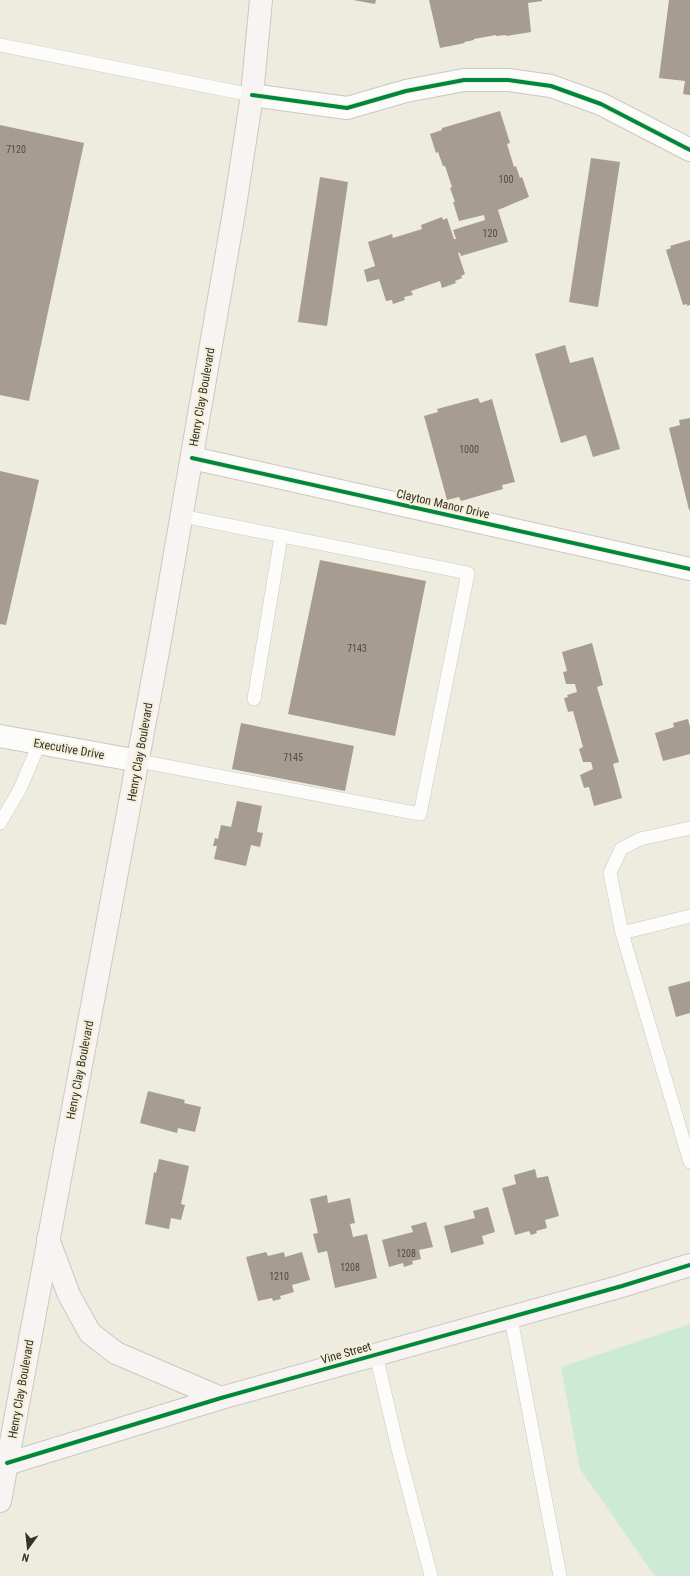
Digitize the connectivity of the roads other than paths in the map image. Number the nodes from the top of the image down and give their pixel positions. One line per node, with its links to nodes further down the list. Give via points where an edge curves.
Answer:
1 (261, 0): 3 (main road, Henry Clay Boulevard)
2 (0, 45): 3 (lane)
3 (252, 95): 4 (street, via 347,108 406,90 464,80 508,80 551,86 601,104); 5 (main road, Henry Clay Boulevard)
4 (690, 150)
5 (192, 458): 6 (main road, Henry Clay Boulevard); 8 (street, Clayton Manor Drive)
6 (182, 516): 7 (lane); 12 (main road, Henry Clay Boulevard)
7 (281, 537): 9 (lane); 12 (lane, via 468,573 420,814)
8 (690, 570)
9 (254, 699)
10 (0, 736): 11 (street, Executive Drive)
11 (39, 744): 12 (street, Executive Drive); 13 (lane, via 20,789)
12 (138, 761): 18 (main road, Henry Clay Boulevard)
13 (1, 820)
14 (690, 828): 16 (lane, via 640,839 621,849 610,873)
15 (690, 916): 16 (lane)
16 (622, 933): 17 (lane)
17 (690, 1162)
18 (48, 1239): 22 (main road, via 70,1295 90,1333 116,1353); 23 (main road, Henry Clay Boulevard)
19 (690, 1265): 20 (main road, Vine Street)
20 (511, 1318): 21 (main road, Vine Street); 26 (lane)
21 (376, 1355): 22 (main road, Vine Street); 25 (lane)
22 (221, 1398): 23 (main road, Vine Street)
23 (4, 1464): 24 (main road, Henry Clay Boulevard)
24 (0, 1501)
25 (431, 1576)
26 (560, 1576)

